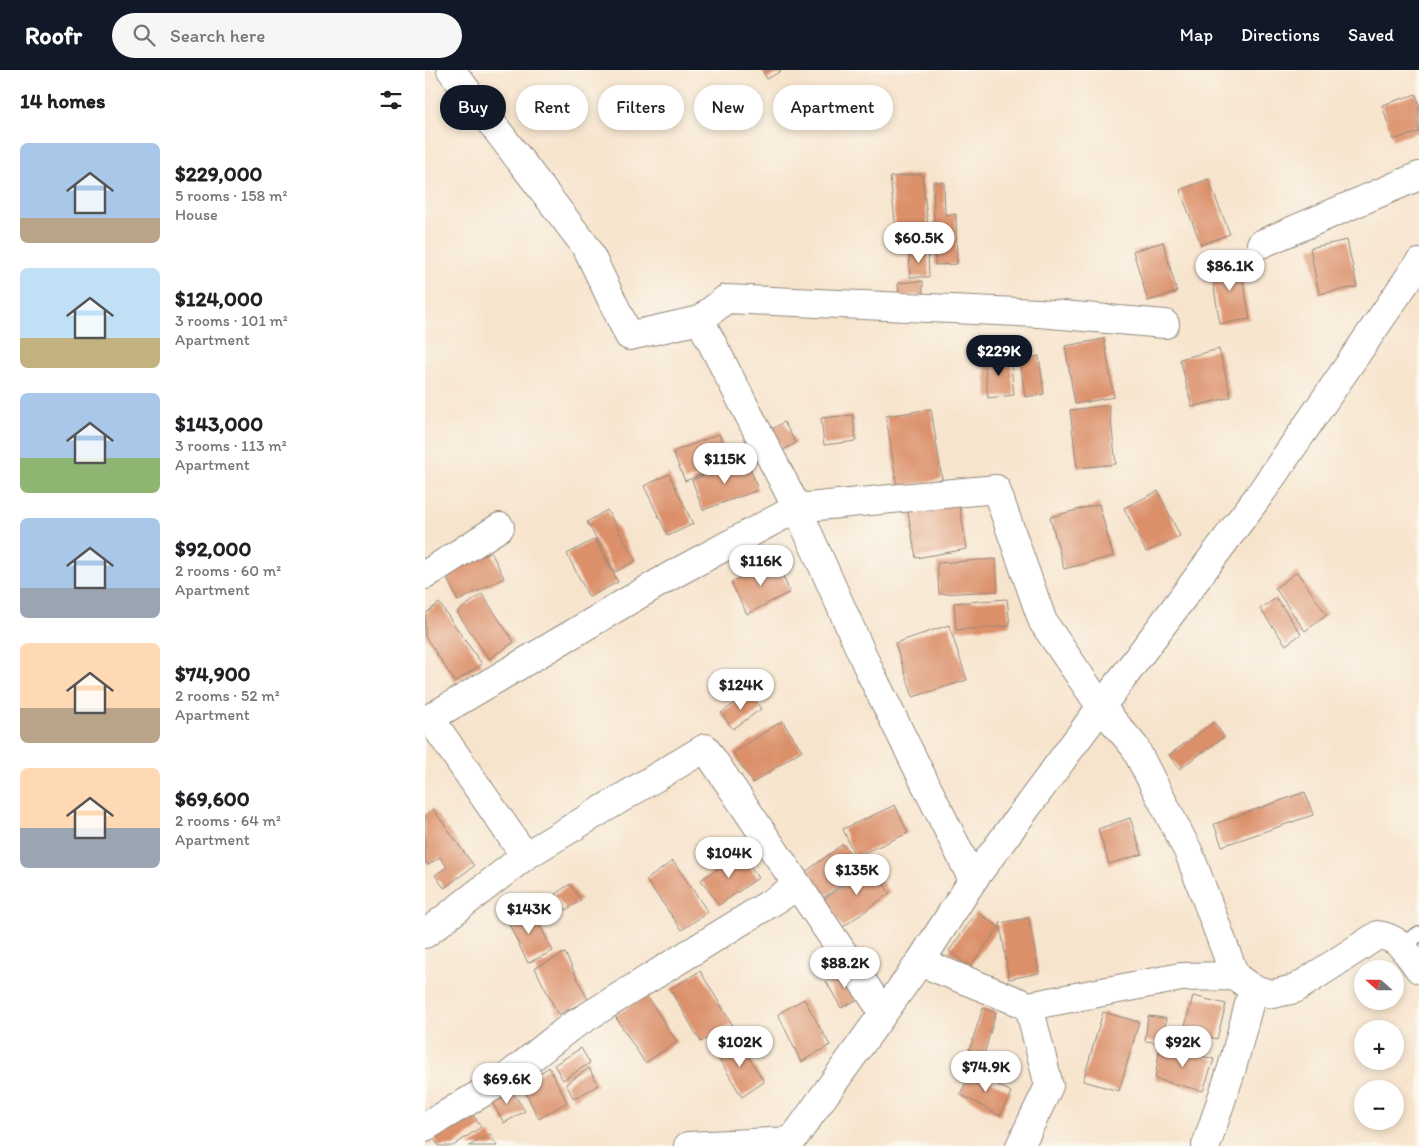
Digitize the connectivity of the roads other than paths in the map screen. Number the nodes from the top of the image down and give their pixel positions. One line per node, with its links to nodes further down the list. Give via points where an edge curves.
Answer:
1 (451, 70): 5 (street, via 587,248 629,336)
2 (1419, 176): 3 (street)
3 (1261, 244)
4 (1419, 263): 10 (street, via 1260,494)
5 (701, 320): 6 (street, via 726,299 1039,313); 7 (street)
6 (1165, 324)
7 (797, 508): 10 (street, via 996,489 1043,622); 11 (street, via 672,575); 13 (street, via 870,672)
8 (500, 528): 9 (street)
9 (425, 574)
10 (1101, 707): 13 (street); 19 (street, via 1134,746 1189,853)
11 (427, 719): 12 (street)
12 (525, 856): 14 (street, via 705,748); 15 (street)
13 (973, 880): 17 (street)
14 (798, 886): 21 (street); 22 (street, via 569,1028 502,1081)
15 (425, 934)
16 (1410, 940): 18 (street); 19 (street, via 1378,935 1295,989 1272,994)
17 (920, 962): 20 (street); 21 (street)
18 (1419, 969)
19 (1244, 983): 20 (street, via 1181,977); 26 (street, via 1232,1068)
20 (1029, 1006): 25 (street, via 1049,1086)
21 (883, 1012): 23 (street)
22 (425, 1127)
23 (790, 1144): 24 (street)
24 (688, 1146)
25 (1020, 1146)
26 (1206, 1146)

